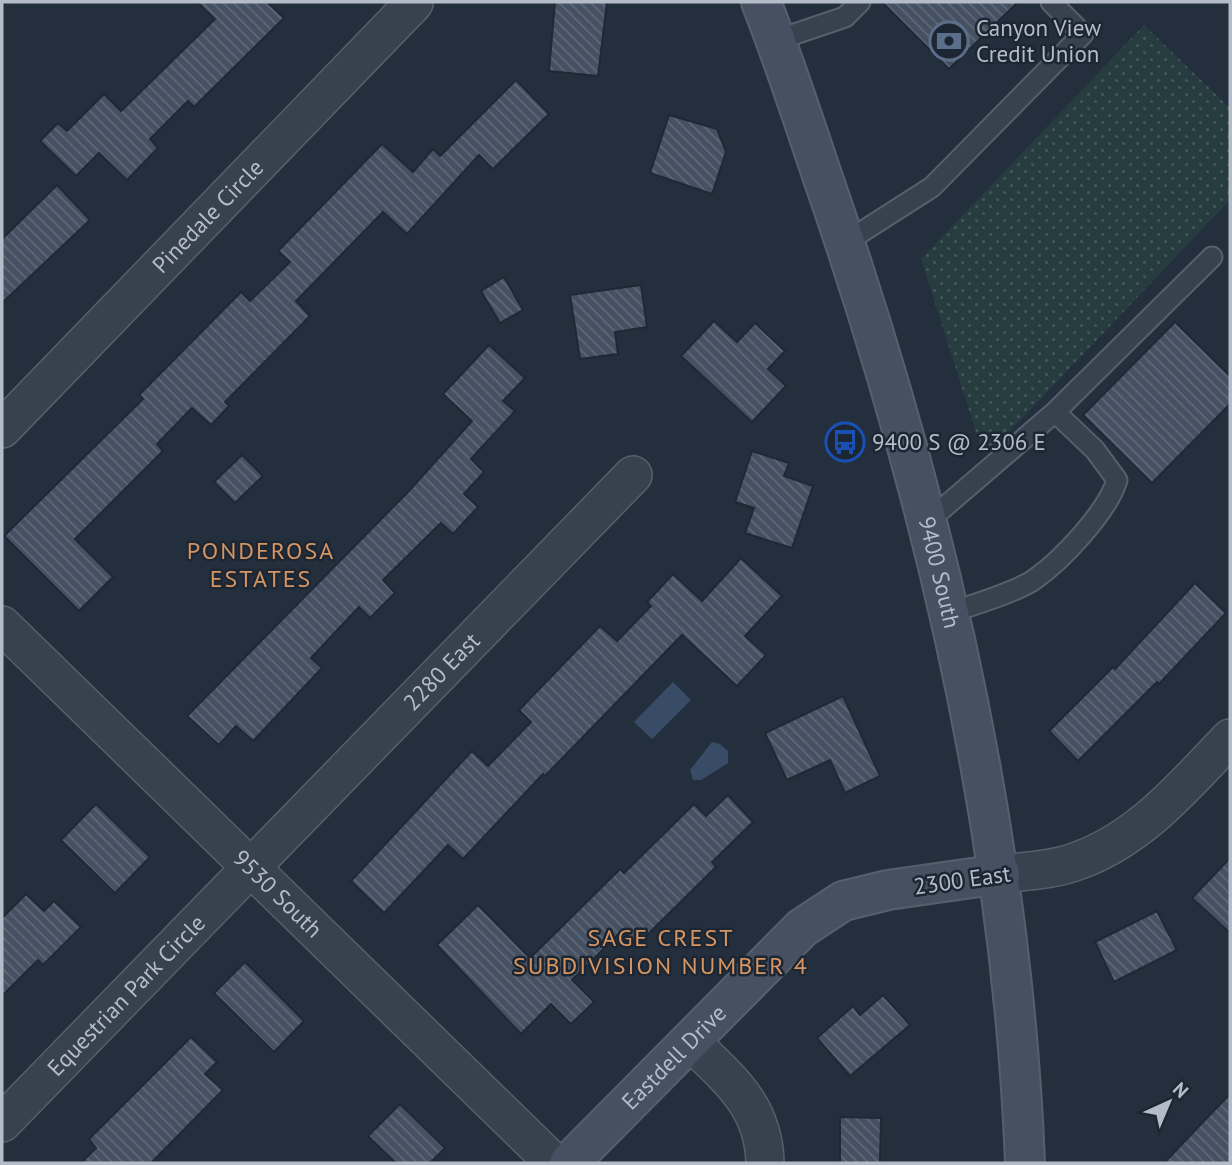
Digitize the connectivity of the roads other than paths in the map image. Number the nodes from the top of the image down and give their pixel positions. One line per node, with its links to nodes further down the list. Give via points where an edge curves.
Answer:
1 (761, 2): 5 (main road, 9400 South)
2 (860, 2): 5 (lane, via 845,17)
3 (1051, 2): 6 (lane, via 1083,34 932,187)
4 (414, 3): 9 (street, Pinedale Circle)
5 (777, 40): 6 (main road, 9400 South)
6 (846, 242): 11 (main road, 9400 South, via 902,422)
7 (1212, 257): 8 (lane)
8 (1055, 412): 11 (lane); 12 (lane, via 1095,450 1116,480 1112,495 1088,528 1034,580)
9 (2, 429)
10 (633, 475): 15 (street, 2280 East)
11 (927, 522): 12 (main road, 9400 South)
12 (949, 613): 16 (main road, 9400 South)
13 (2, 625): 15 (street, 9530 South)
14 (1230, 738): 16 (street, 2300 East, via 1146,821 1114,843 1081,860)
15 (252, 869): 19 (street, Equestrian Park Circle); 20 (street, 9530 South)
16 (1000, 874): 17 (main road, 2300 East); 23 (main road, 9400 South)
17 (843, 901): 18 (main road, Eastdell Drive, via 802,928)
18 (691, 1042): 21 (main road, Eastdell Drive); 22 (street, via 745,1098 759,1120)
19 (2, 1123)
20 (554, 1163)
21 (569, 1163)
22 (765, 1163)
23 (1025, 1163)

